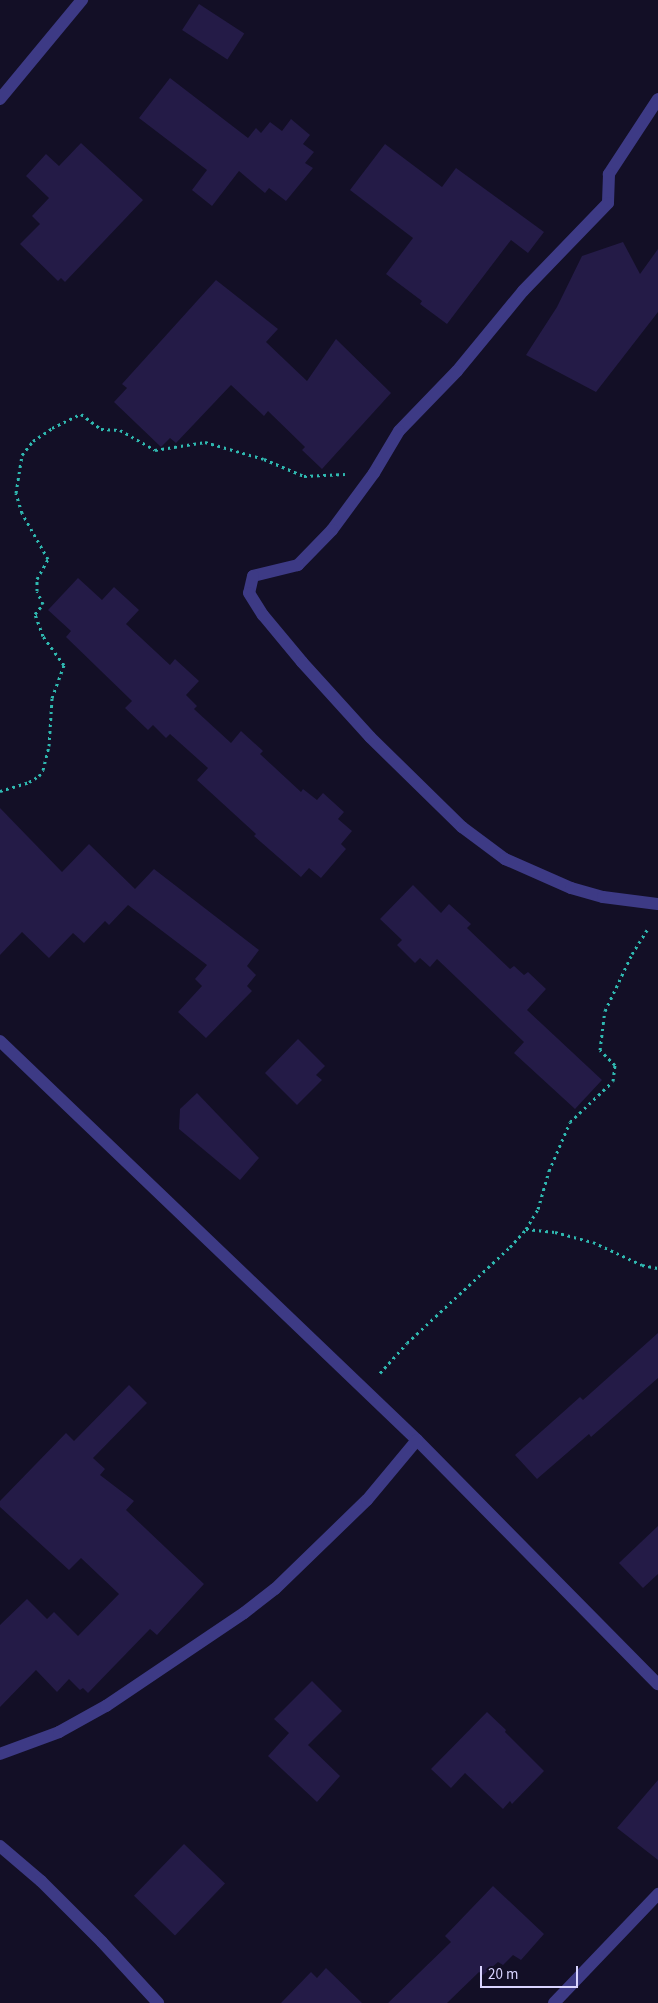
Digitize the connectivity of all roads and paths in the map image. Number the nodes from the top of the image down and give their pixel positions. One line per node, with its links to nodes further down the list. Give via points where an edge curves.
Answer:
1 (82, 0): 3 (street)
2 (658, 99): 4 (street, via 609,174 608,204 522,291 456,371 399,431)
3 (0, 100)
4 (374, 473): 5 (path, via 304,476 264,459 205,442 155,450 120,430 102,429 81,414 33,441 22,455 16,493 22,513 48,559 37,579 37,591 43,604 35,614 43,636 64,664 52,698 49,746 43,770 29,782); 6 (street, via 332,530 298,565 253,576 249,593 255,603 302,662 370,737 462,827 505,859 571,888 604,897)
5 (0, 791)
6 (658, 904)
7 (653, 921): 9 (path, via 632,954 605,1011 600,1050 615,1065 614,1081 570,1122 549,1170 538,1209)
8 (0, 1041): 11 (street)
9 (526, 1229): 10 (path, via 555,1232 593,1242 642,1265); 11 (path, via 407,1343)
10 (658, 1268)
11 (364, 1389): 12 (street)
12 (417, 1440): 13 (street); 14 (street, via 367,1500 275,1588 244,1613 106,1706 59,1732)
13 (658, 1684)
14 (0, 1754)
15 (0, 1846): 17 (street, via 42,1881)
16 (658, 1894): 18 (street)
17 (158, 2003)
18 (554, 2003)

